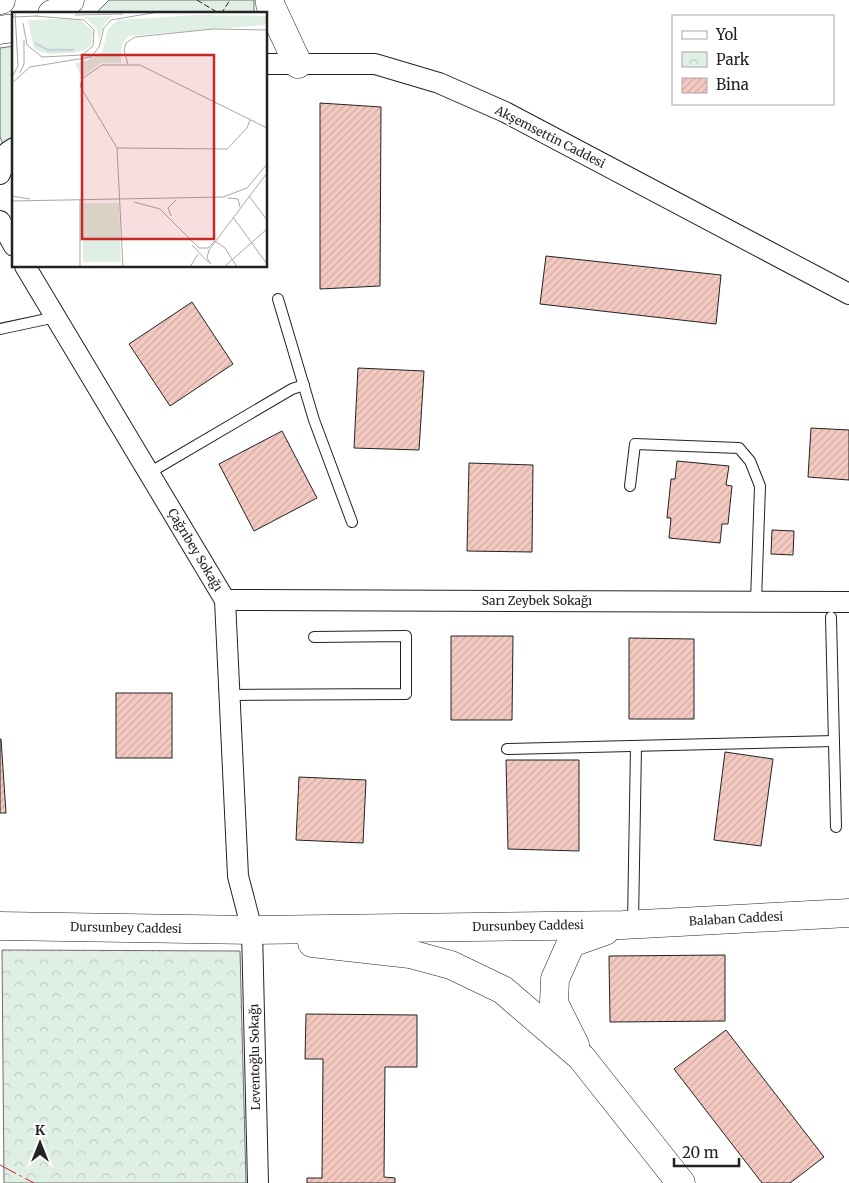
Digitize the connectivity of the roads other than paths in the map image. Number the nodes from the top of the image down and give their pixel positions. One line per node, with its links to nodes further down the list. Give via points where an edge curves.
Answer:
1 (70, 0): 3 (main road)
2 (270, 0): 5 (main road)
3 (57, 12)
4 (268, 64): 5 (street)
5 (298, 64): 11 (street, Akşemsettin Caddesi, via 375,64 439,83 505,112)
6 (12, 149): 7 (street)
7 (0, 174)
8 (0, 221): 9 (street)
9 (12, 242)
10 (26, 268): 13 (street, Çağrıbey Sokağı)
11 (849, 294)
12 (278, 299): 15 (lane)
13 (56, 317): 14 (lane); 16 (street, Çağrıbey Sokağı)
14 (0, 329)
15 (304, 385): 16 (lane); 18 (lane)
16 (149, 473): 19 (street, Çağrıbey Sokağı)
17 (630, 486): 20 (lane, via 635,444 739,448 750,461 760,486)
18 (352, 522)
19 (225, 600): 20 (street, Sarı Zeybek Sokağı); 24 (street, Çağrıbey Sokağı)
20 (756, 601): 21 (street, Sarı Zeybek Sokağı)
21 (849, 602)
22 (831, 617): 25 (lane)
23 (314, 637): 24 (lane, via 406,636 406,694)
24 (230, 696): 32 (street, Çağrıbey Sokağı, via 238,876)
25 (834, 741): 26 (lane); 28 (lane)
26 (636, 746): 27 (lane); 30 (lane)
27 (507, 749)
28 (836, 827)
29 (849, 913): 30 (main road, Balaban Caddesi)
30 (628, 924): 32 (main road, Dursunbey Caddesi); 33 (main road, Dursunbey Caddesi, via 571,943 554,979 554,1003)
31 (0, 926): 32 (main road, Dursunbey Caddesi)
32 (252, 930): 33 (main road, Dursunbey Caddesi, via 325,945 410,954 451,964 503,990); 34 (street, Leventoğlu Sokağı)
33 (581, 1058): 35 (main road, Dursunbey Caddesi)
34 (258, 1183)
35 (681, 1183)

